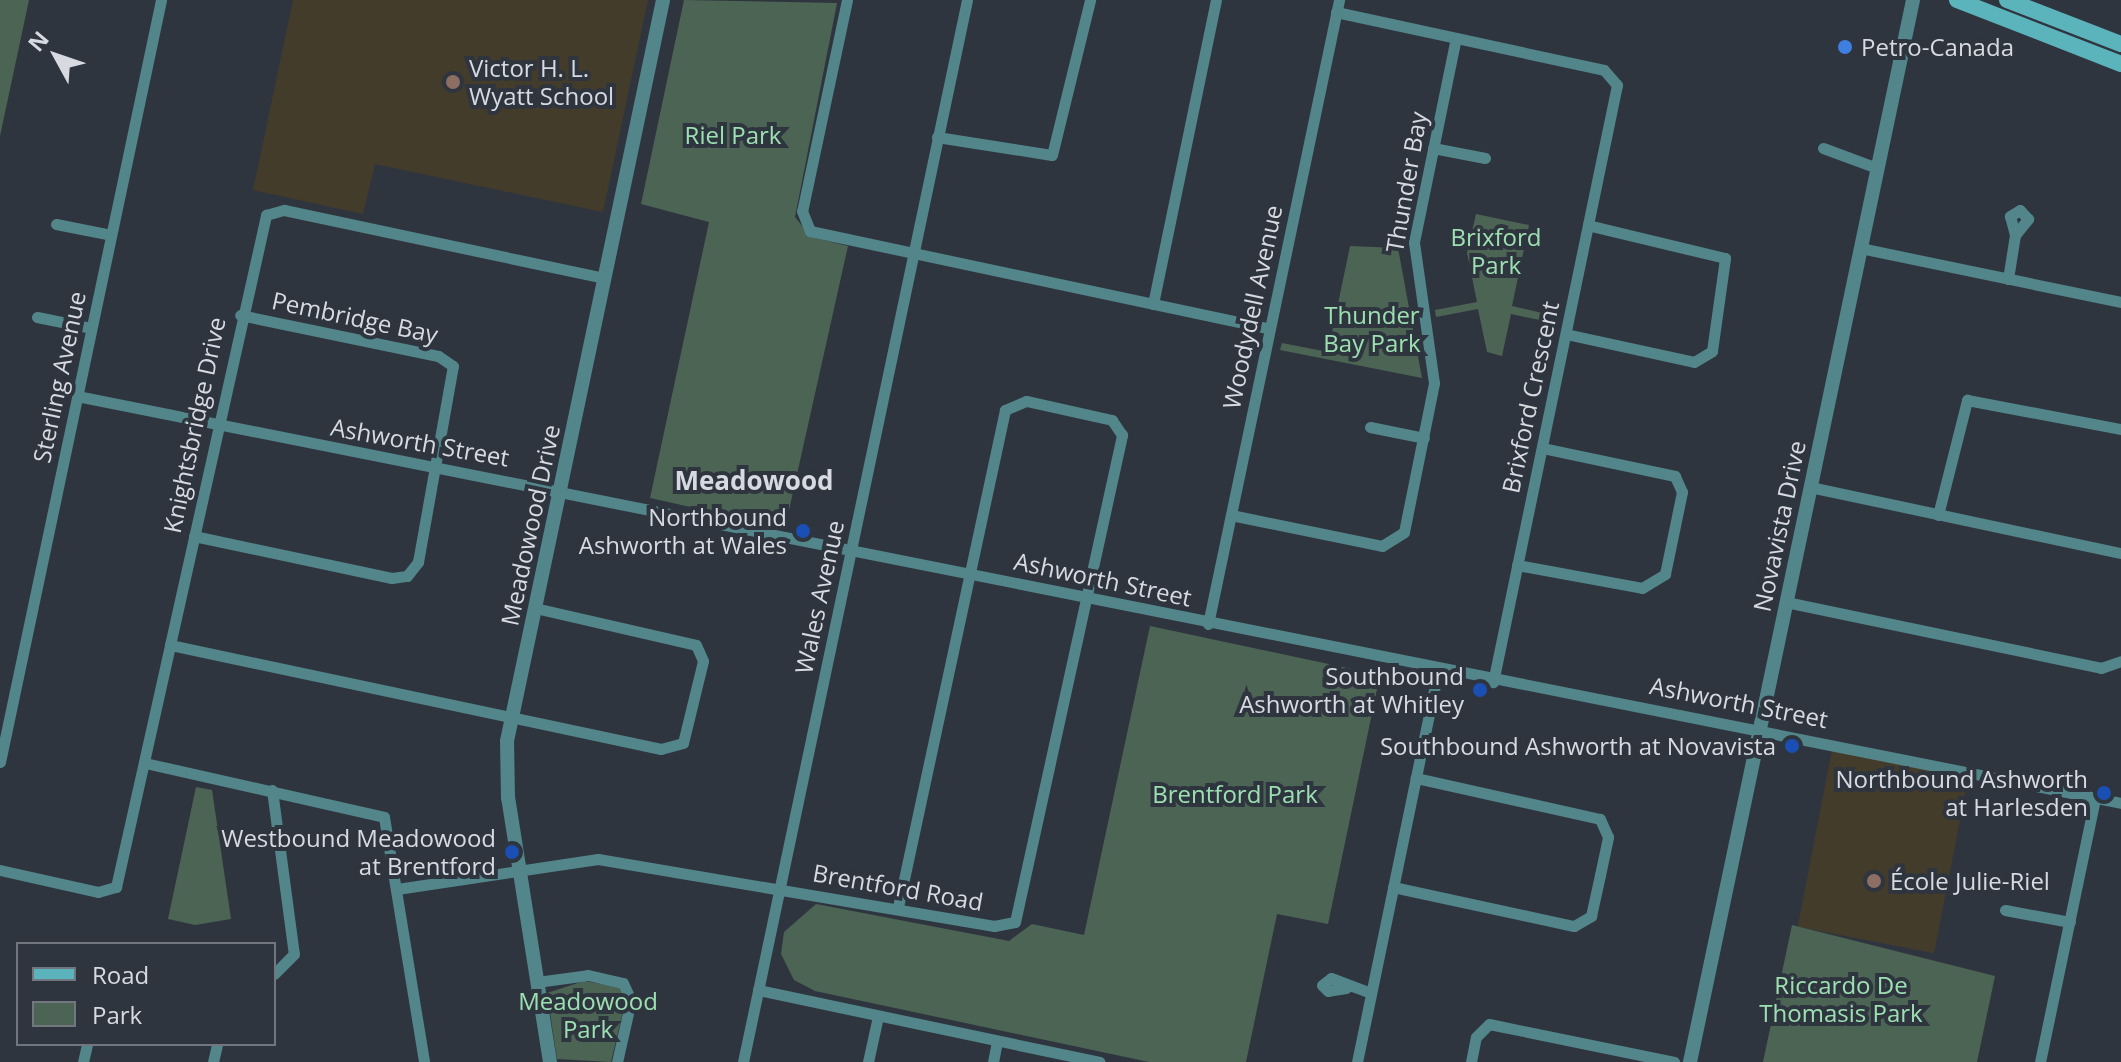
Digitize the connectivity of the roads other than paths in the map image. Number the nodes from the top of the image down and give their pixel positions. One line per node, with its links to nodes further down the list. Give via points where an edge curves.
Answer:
1 (161, 0): 22 (street, Sterling Avenue)
2 (663, 0): 26 (street, Meadowood Drive)
3 (847, 0): 25 (street, via 803,222 815,233)
4 (967, 0): 15 (street, Wales Avenue)
5 (1090, 0): 15 (street, via 1052,155)
6 (1216, 0): 29 (street)
7 (1913, 0): 19 (street, Novavista Drive)
8 (1957, 0): 10 (main road)
9 (2007, 0): 13 (main road)
10 (1988, 5): 14 (main road)
11 (1338, 6): 12 (street); 33 (street, Woodydell Avenue)
12 (1456, 38): 16 (street, Thunder Bay); 21 (street, Brixford Crescent, via 1612,76 1617,89)
13 (2121, 44)
14 (2121, 64)
15 (937, 137): 25 (street, Wales Avenue)
16 (1433, 148): 18 (street); 39 (street, Thunder Bay, via 1413,252 1434,375)
17 (1823, 148): 19 (street)
18 (1485, 158)
19 (1877, 168): 24 (street, Novavista Drive)
20 (56, 224): 22 (street)
21 (1588, 225): 34 (street, Brixford Crescent); 34 (street, via 1725,258 1712,351 1694,362)
22 (111, 235): 32 (street, Sterling Avenue)
23 (2015, 235): 27 (street)
24 (1860, 248): 27 (street); 43 (street, Novavista Drive)
25 (914, 252): 29 (street); 47 (street, Wales Avenue)
26 (605, 278): 30 (street, Knightsbridge Drive, via 278,209 260,223); 42 (street, Meadowood Drive)
27 (2008, 279): 28 (street)
28 (2121, 302)
29 (1153, 304): 33 (street)
30 (240, 315): 36 (street, Knightsbridge Drive); 41 (street, Pembridge Bay, via 449,362 455,379)
31 (37, 317): 32 (street)
32 (91, 328): 35 (street, Sterling Avenue)
33 (1270, 329): 44 (street, Woodydell Avenue)
34 (1566, 334): 40 (street, Brixford Crescent)
35 (77, 396): 36 (street, Ashworth Street); 61 (street, Sterling Avenue)
36 (217, 425): 41 (street, Ashworth Street); 46 (street, Knightsbridge Drive)
37 (1370, 427): 39 (street)
38 (2121, 429): 45 (street, via 1967,400)
39 (1424, 438): 44 (street, Thunder Bay, via 1404,532 1392,544)
40 (1542, 448): 49 (street, Brixford Crescent); 49 (street, via 1675,476 1682,492 1665,574 1642,588)
41 (436, 470): 42 (street, Ashworth Street); 46 (street, Pembridge Bay, via 416,566 401,578)
42 (561, 487): 47 (street, Ashworth Street); 53 (street, Meadowood Drive)
43 (1810, 487): 45 (street); 52 (street, Novavista Drive)
44 (1231, 515): 54 (street, Woodydell Avenue)
45 (1938, 515): 48 (street)
46 (194, 536): 55 (street, Knightsbridge Drive)
47 (851, 549): 50 (street, Ashworth Street); 71 (street, Wales Avenue)
48 (2121, 553)
49 (1517, 565): 58 (street, Brixford Crescent)
50 (971, 574): 51 (street, Ashworth Street); 51 (street, via 1005,410 1026,401 1112,420 1122,435); 72 (street)
51 (1088, 599): 54 (street, Ashworth Street); 72 (street, Brentford Road, via 1020,918 994,926)
52 (1786, 602): 56 (street, via 2101,668); 60 (street, Novavista Drive)
53 (535, 608): 59 (street, Meadowood Drive); 59 (street, via 696,645 703,661 688,733 667,750)
54 (1208, 624): 57 (street, Ashworth Street)
55 (170, 645): 59 (street); 62 (street, Knightsbridge Drive)
56 (2121, 661)
57 (1438, 672): 58 (street, Ashworth Street); 63 (street)
58 (1493, 682): 60 (street, Ashworth Street)
59 (512, 718): 68 (street, Meadowood Drive, via 506,778)
60 (1760, 727): 65 (street, Ashworth Street); 92 (street, Novavista Drive)
61 (0, 762)
62 (145, 763): 64 (street); 67 (street, Knightsbridge Drive, via 116,887 98,892)
63 (1416, 778): 69 (street); 69 (street, via 1600,819 1608,837 1600,875 1591,916 1574,926)
64 (272, 790): 70 (street, via 384,817); 75 (street, via 294,954)
65 (2095, 798): 66 (street, Ashworth Street); 74 (street)
66 (2121, 803)
67 (0, 870)
68 (520, 870): 70 (street, Brentford Road); 71 (street, Brentford Road, via 598,859); 76 (street, Meadowood Drive)
69 (1393, 887): 79 (street)
70 (397, 889): 82 (street)
71 (779, 891): 72 (street, Brentford Road); 78 (street, Wales Avenue)
72 (898, 907)
73 (2005, 910): 74 (street)
74 (2070, 922): 93 (street)
75 (276, 972)
76 (537, 982): 83 (street, Meadowood Drive); 84 (street, via 588,975 623,983 631,1000)
77 (1346, 988): 79 (street)
78 (758, 990): 80 (street); 85 (street, Wales Avenue)
79 (1371, 993): 89 (street)
80 (878, 1016): 81 (street); 86 (street)
81 (997, 1041): 87 (street); 88 (street)
82 (424, 1062)
83 (550, 1062)
84 (617, 1062)
85 (743, 1062)
86 (868, 1062)
87 (993, 1062)
88 (1100, 1062)
89 (1357, 1062)
90 (1471, 1062): 91 (street, via 1476,1037 1489,1024)
91 (1674, 1062)
92 (1690, 1062)
93 (2040, 1062)

